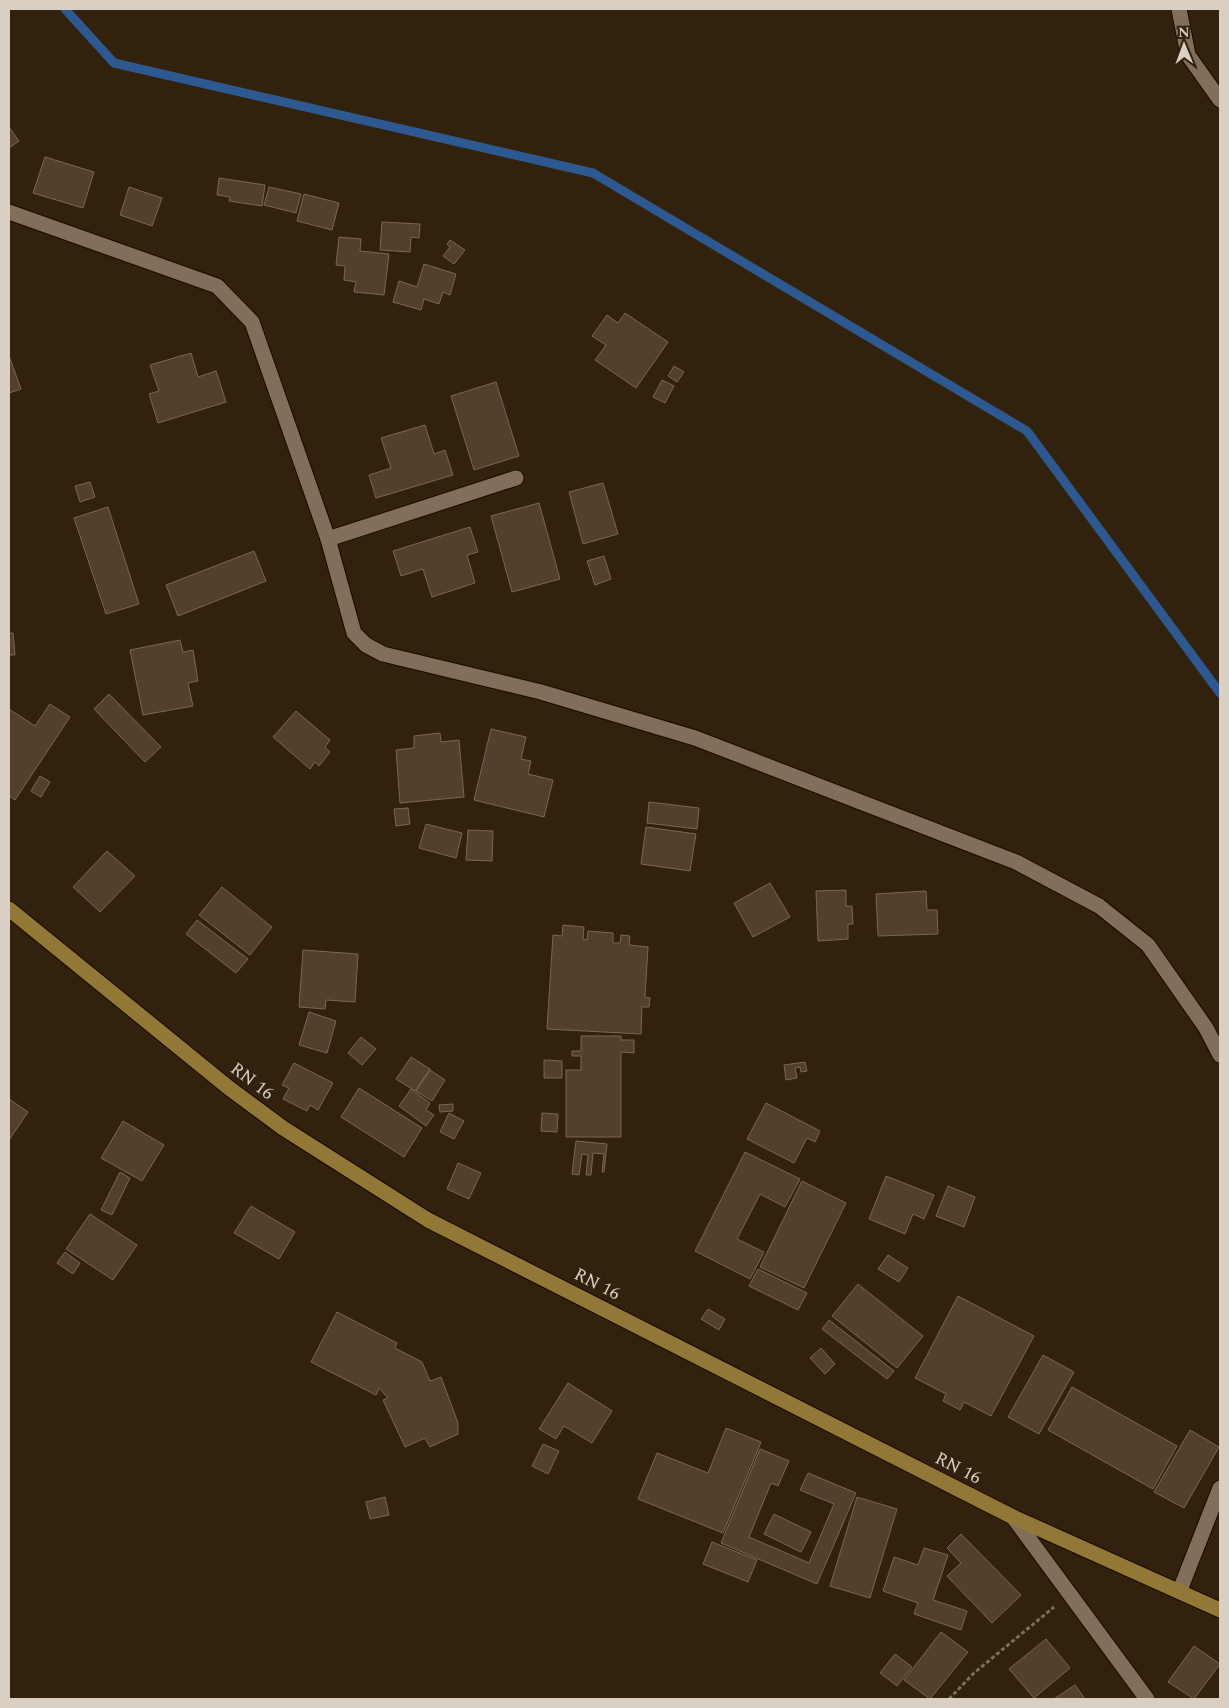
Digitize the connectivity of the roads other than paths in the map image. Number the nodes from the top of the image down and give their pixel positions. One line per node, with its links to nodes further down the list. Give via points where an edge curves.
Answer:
1 (1180, 9): 2 (street, via 1188,55)
2 (1220, 100)
3 (9, 212): 5 (street, via 217,286 252,322)
4 (516, 478): 5 (street)
5 (328, 540): 7 (street, via 354,633 366,645 382,654 541,692 694,738 1016,862 1099,906 1148,946 1206,1028)
6 (9, 909): 9 (main road, RN 16 / RN 16, via 282,1128 428,1220)
7 (1220, 1055)
8 (1220, 1488): 10 (street)
9 (1013, 1517): 10 (main road, RN 16 / RN 16); 12 (street)
10 (1180, 1590): 11 (main road, RN 16 / RN 16)
11 (1220, 1610)
12 (1147, 1699)

